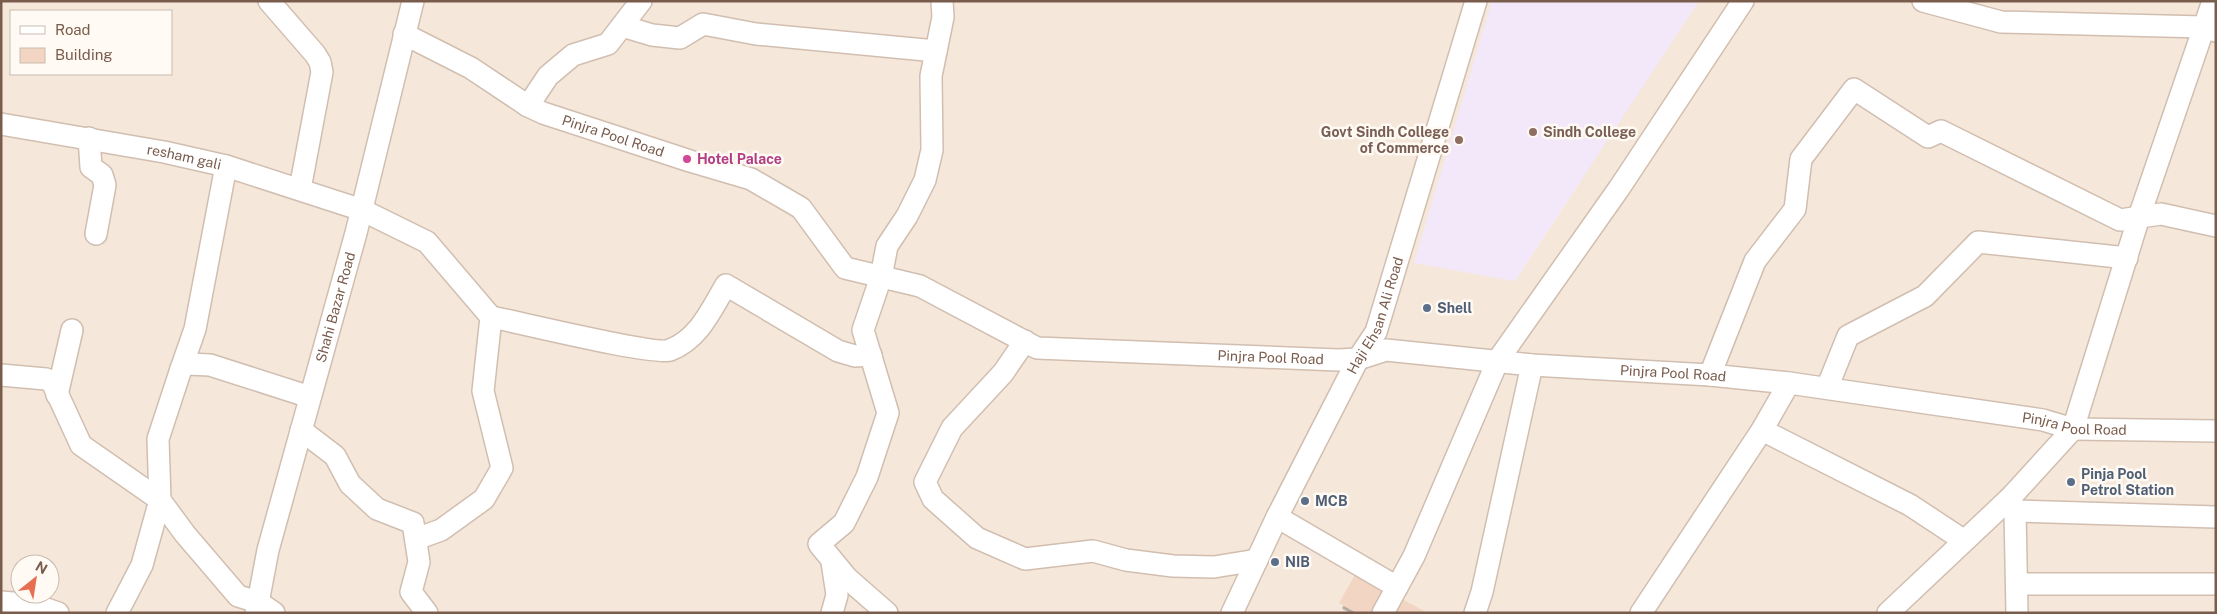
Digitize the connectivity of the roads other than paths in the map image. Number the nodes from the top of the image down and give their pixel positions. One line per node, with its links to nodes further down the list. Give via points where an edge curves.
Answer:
1 (269, 1): 17 (street, via 315,54 322,72)
2 (413, 1): 11 (street, Shahi Bazar Road)
3 (641, 1): 9 (street)
4 (942, 1): 12 (street, via 943,17)
5 (1476, 1): 28 (street, Haji Ehsan Ali Road, via 1376,332)
6 (1743, 1): 29 (street, via 1620,187)
7 (1923, 1): 10 (street, via 2001,22)
8 (2214, 1): 10 (street)
9 (622, 26): 12 (street, via 652,35 680,38 703,24 756,34); 13 (street, via 608,44 572,55 548,76)
10 (2210, 29): 19 (street)
11 (404, 34): 13 (street, Pinjra Pool Road, via 471,68); 18 (street, Shahi Bazar Road)
12 (936, 51): 23 (street, via 931,76 932,150 925,180 887,246)
13 (528, 106): 23 (street, Pinjra Pool Road, via 690,162 751,179 801,208 845,268)
14 (1, 124): 15 (street, resham gali)
15 (89, 138): 16 (street, resham gali); 21 (street, via 91,167 102,175 105,185)
16 (226, 166): 17 (street, resham gali); 31 (street, via 195,329)
17 (300, 189): 18 (street, resham gali)
18 (362, 210): 24 (street, resham gali, via 427,242); 37 (street, Shahi Bazar Road)
19 (2139, 217): 20 (street, via 2161,214); 22 (street); 33 (street, via 2120,220 1941,131 1928,137 1854,89 1801,159 1795,209 1755,261)
20 (2216, 226)
21 (96, 234)
22 (2127, 258): 35 (street, via 1978,242 1925,296 1848,336); 38 (street)
23 (881, 277): 26 (street, Pinjra Pool Road, via 920,286); 27 (street, via 863,330)
24 (491, 317): 27 (street, via 625,346 669,351 693,337 726,286 838,351 855,356); 46 (street, via 483,391 502,468 484,498 441,530)
25 (72, 330): 36 (street)
26 (1025, 341): 28 (street, Pinjra Pool Road, via 1037,348); 49 (street, via 1003,373 952,428 924,482 933,499 978,538 1025,559 1093,551 1126,560 1173,566 1214,567)
27 (871, 355): 48 (street, via 888,414 867,477 844,523 819,544)
28 (1358, 359): 29 (street, Pinjra Pool Road, via 1386,350); 44 (street, Haji Ehsan Ali Road)
29 (1498, 360): 30 (street, Pinjra Pool Road); 52 (street, via 1414,556)
30 (1532, 365): 33 (street, Pinjra Pool Road); 62 (street)
31 (181, 369): 37 (street, via 187,364 210,365); 42 (street, via 158,439)
32 (1, 374): 36 (street, via 46,379 52,382)
33 (1710, 375): 34 (street, Pinjra Pool Road)
34 (1789, 383): 35 (street, Pinjra Pool Road); 40 (street)
35 (1827, 388): 38 (street, Pinjra Pool Road, via 2043,420)
36 (57, 395): 42 (street, via 82,445)
37 (310, 397): 39 (street, Shahi Bazar Road)
38 (2073, 429): 41 (street, Pinjra Pool Road); 43 (street)
39 (301, 430): 46 (street, via 335,456 350,484 377,509 413,523); 54 (street, Shahi Bazar Road, via 268,550)
40 (1762, 430): 47 (street, via 1910,505); 63 (street)
41 (2216, 431)
42 (160, 500): 54 (street, via 238,596); 56 (street, via 142,565)
43 (2013, 504): 45 (street); 47 (street); 50 (street)
44 (1277, 517): 49 (street, Haji Ehsan Ali Road); 52 (street)
45 (2216, 517)
46 (416, 539): 57 (street, via 419,562 411,592)
47 (1963, 540): 64 (street)
48 (832, 560): 58 (street, via 837,595); 59 (street, via 847,578)
49 (1257, 560): 60 (street, Haji Ehsan Ali Road)
50 (2017, 584): 51 (street); 65 (street)
51 (2216, 584)
52 (1397, 587): 61 (street)
53 (1, 602): 55 (street, via 35,605)
54 (263, 609)
55 (58, 613)
56 (117, 613)
57 (427, 613)
58 (832, 613)
59 (888, 613)
60 (1232, 613)
61 (1383, 613)
62 (1475, 613)
63 (1640, 613)
64 (1888, 613)
65 (2017, 613)

